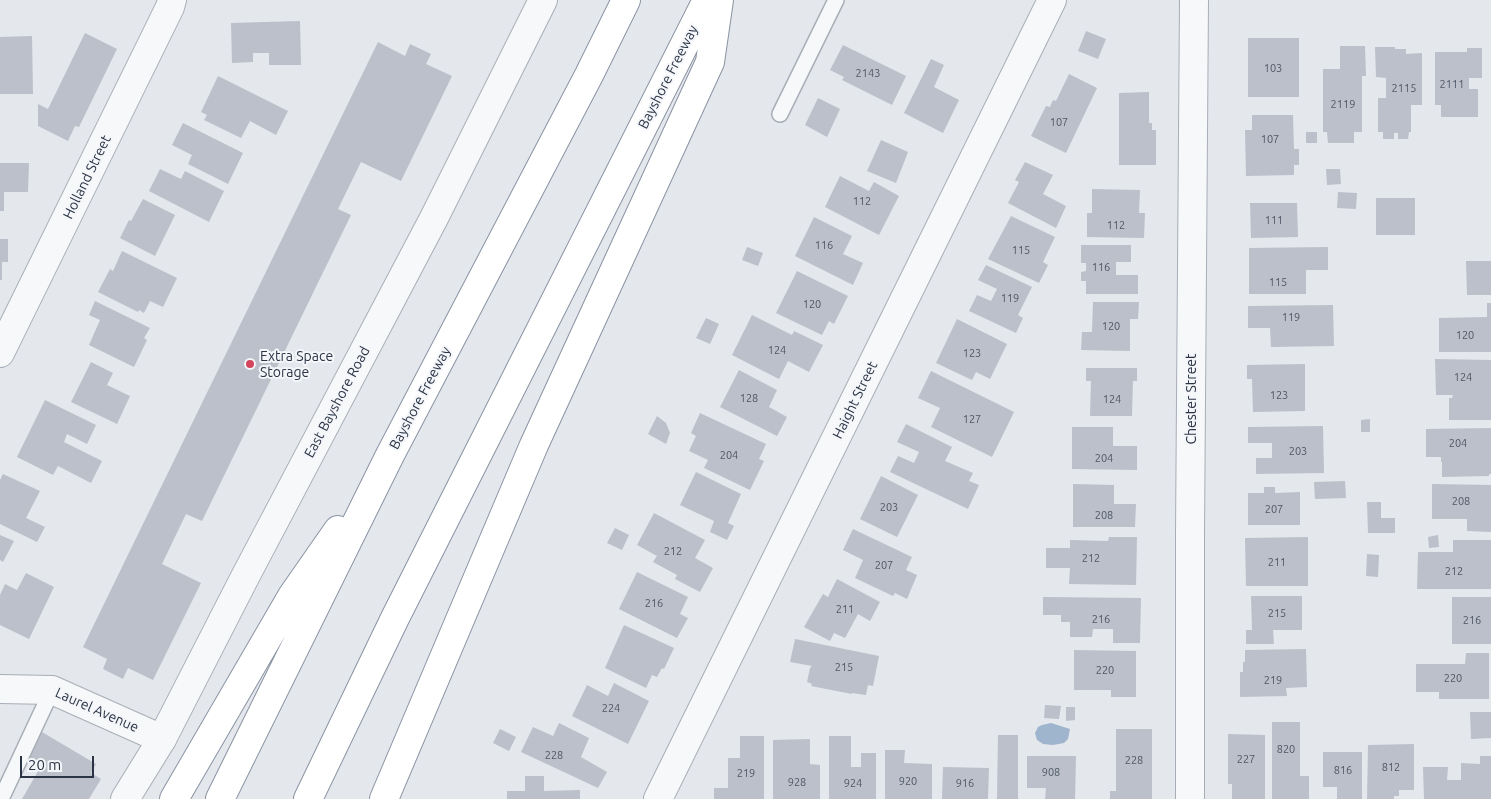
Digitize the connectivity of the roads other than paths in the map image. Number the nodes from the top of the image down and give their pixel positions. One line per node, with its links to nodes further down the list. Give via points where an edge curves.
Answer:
1 (172, 0): 10 (street, Holland Street)
2 (542, 0): 14 (street, East Bayshore Road, via 434,218)
3 (626, 0): 11 (highway, Bayshore Freeway)
4 (707, 0): 19 (highway, Bayshore Freeway, via 395,618)
5 (719, 0): 20 (highway, via 710,62 534,445)
6 (836, 0): 9 (lane)
7 (1052, 0): 21 (street, Haight Street)
8 (1194, 0): 22 (street, Chester Street)
9 (780, 114)
10 (3, 341)
11 (390, 455): 17 (highway, via 292,596); 18 (highway, Bayshore Freeway)
12 (0, 689): 13 (street, Laurel Avenue)
13 (52, 690): 14 (street, Laurel Avenue); 15 (lane)
14 (162, 740): 16 (street, East Bayshore Road)
15 (2, 799)
16 (125, 799)
17 (174, 799)
18 (220, 799)
19 (308, 799)
20 (384, 799)
21 (658, 799)
22 (1190, 799)

